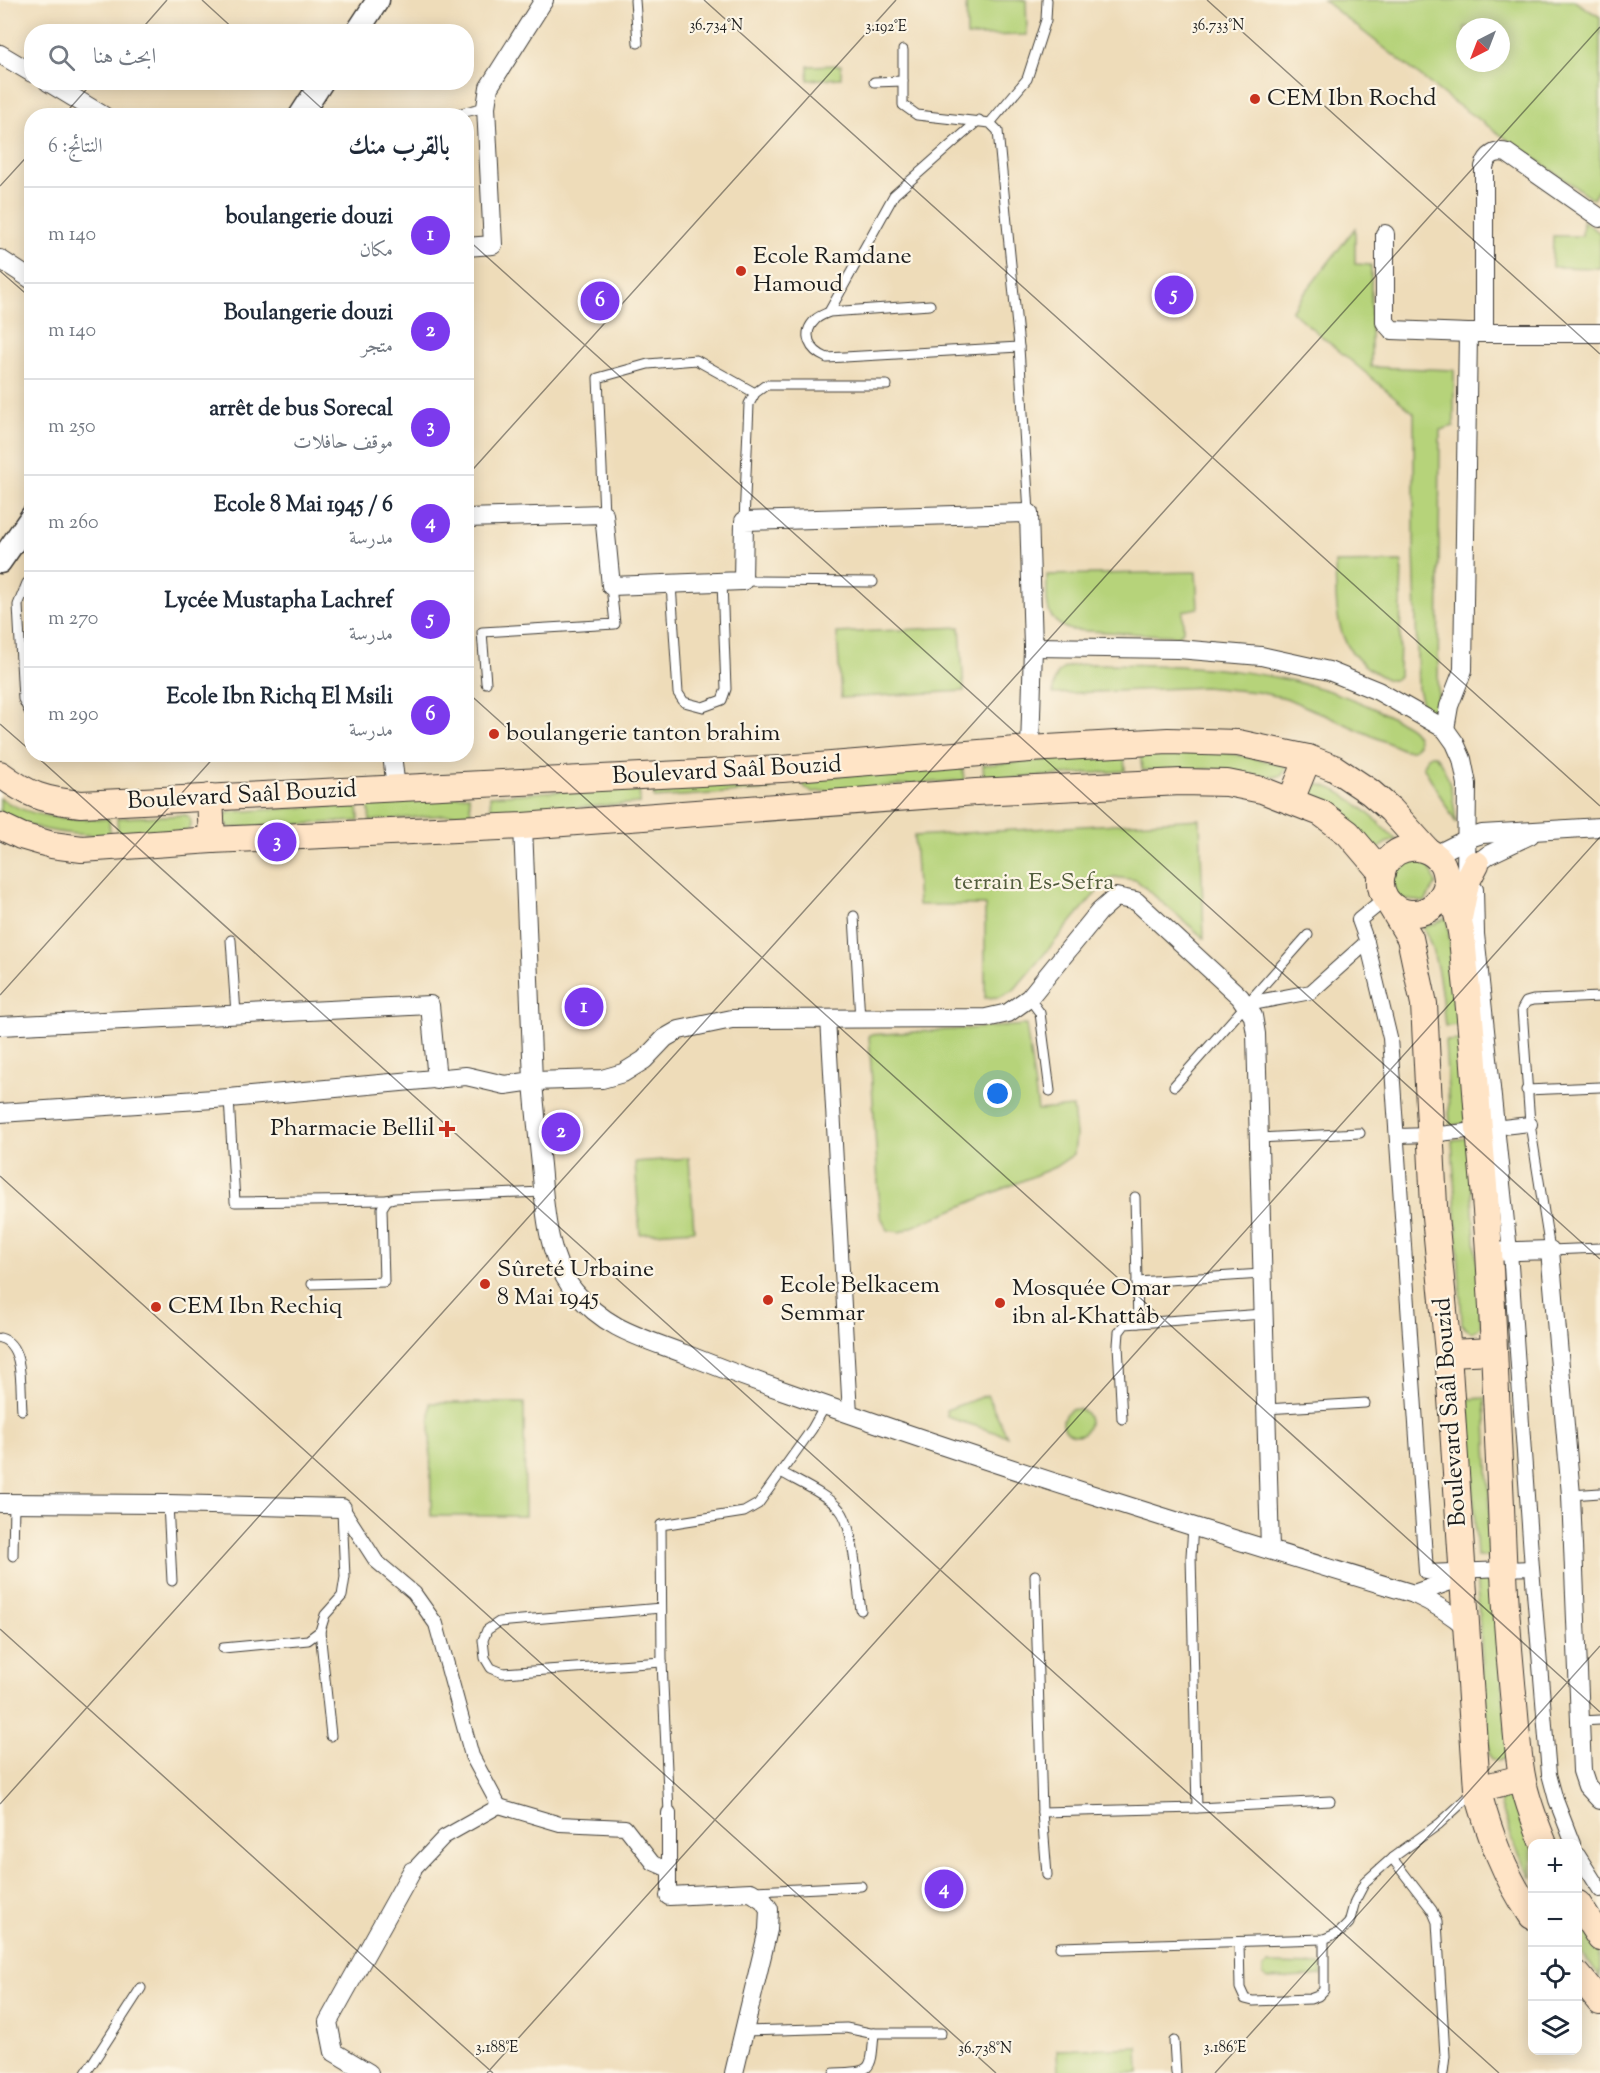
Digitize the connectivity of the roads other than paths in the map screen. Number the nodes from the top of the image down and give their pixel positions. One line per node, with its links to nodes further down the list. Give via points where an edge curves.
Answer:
1 (378, 0): 5 (street)
2 (544, 0): 14 (street, via 489,87)
3 (634, 0): 6 (lane)
4 (1047, 0): 19 (lane, via 1046,20 1028,79)
5 (362, 24)
6 (638, 43)
7 (903, 50): 10 (lane)
8 (0, 54): 9 (street)
9 (24, 68)
10 (903, 81): 11 (lane); 18 (lane, via 903,105 917,115)
11 (874, 82)
12 (61, 90): 15 (street)
13 (317, 90): 16 (street)
14 (486, 107): 17 (lane); 22 (street, via 493,245)
15 (91, 108)
16 (305, 108)
17 (474, 110)
18 (978, 120): 19 (lane); 26 (lane, via 894,195)
19 (990, 123): 29 (lane, via 998,132)
20 (1600, 218): 27 (street, via 1507,153 1497,152 1488,157 1484,167)
21 (1384, 234): 27 (street, via 1385,322 1389,328)
22 (474, 246)
23 (0, 259): 24 (street)
24 (24, 275)
25 (930, 305): 26 (lane)
26 (829, 312): 29 (lane, via 816,318 808,330 808,342 817,354 827,358)
27 (1476, 333): 28 (street); 47 (street, via 1463,669)
28 (1600, 333)
29 (1019, 347): 32 (lane)
30 (886, 385): 31 (lane, via 766,385)
31 (755, 393): 33 (lane, via 696,360 648,364 598,378); 35 (lane, via 749,404)
32 (1029, 513): 35 (street); 44 (street)
33 (604, 514): 34 (street); 42 (street)
34 (474, 518)
35 (744, 521): 38 (street)
36 (24, 528): 37 (street)
37 (0, 562)
38 (743, 581): 39 (street); 40 (lane)
39 (722, 582): 41 (street); 41 (lane, via 726,689 722,700 703,707 684,702 678,693)
40 (873, 582)
41 (671, 584): 42 (street)
42 (611, 586): 45 (lane, via 615,624 482,632)
43 (24, 590): 46 (lane, via 18,605)
44 (1033, 647): 47 (street, via 1178,649 1294,662 1378,691); 48 (street)
45 (486, 683)
46 (24, 701)
47 (1445, 729): 61 (street, via 1461,759 1467,784 1467,818)
48 (1030, 749): 49 (main road, Boulevard Saâl Bouzid, via 1168,741 1238,743); 51 (main road, Boulevard Saâl Bouzid)
49 (1308, 758): 55 (main road); 63 (main road, Boulevard Saâl Bouzid, via 1334,768 1370,792)
50 (393, 762): 53 (street)
51 (782, 769): 53 (main road, Boulevard Saâl Bouzid); 56 (main road)
52 (5, 776): 54 (main road, Boulevard Saâl Bouzid, via 32,795 57,802)
53 (396, 789): 54 (main road, Boulevard Saâl Bouzid)
54 (210, 797): 62 (main road)
55 (1291, 800): 56 (main road, Boulevard Saâl Bouzid, via 1227,783 1181,782); 64 (main road, Boulevard Saâl Bouzid, via 1321,813 1348,833)
56 (786, 806): 58 (main road, Boulevard Saâl Bouzid)
57 (0, 826): 62 (main road, Boulevard Saâl Bouzid, via 52,845 82,849)
58 (523, 826): 62 (main road, Boulevard Saâl Bouzid); 79 (street)
59 (1600, 826): 60 (street)
60 (1542, 830): 61 (street); 65 (street, via 1498,850)
61 (1474, 836): 63 (street); 65 (street)
62 (212, 840)
63 (1430, 852): 64 (main road, via 1414,847 1404,849 1386,862); 65 (main road, Boulevard Saâl Bouzid, via 1446,874)
64 (1382, 873): 66 (main road, Boulevard Saâl Bouzid)
65 (1466, 878): 66 (main road, via 1428,910 1407,913); 87 (street, via 1477,934); 87 (main road, Boulevard Saâl Bouzid, via 1459,919 1471,1028)
66 (1388, 900): 70 (street, via 1359,920); 89 (main road, Boulevard Saâl Bouzid, via 1410,938 1424,1004)
67 (854, 916): 76 (lane)
68 (1308, 935): 73 (lane)
69 (231, 940): 74 (lane)
70 (1367, 942): 73 (street, via 1311,992); 90 (street, via 1390,1038)
71 (1600, 997): 83 (lane, via 1526,1002 1522,1009)
72 (1029, 998): 73 (street, via 1099,912 1116,897 1136,901); 76 (street, via 1008,1013 986,1018); 82 (lane, via 1040,1013)
73 (1247, 1004): 80 (lane); 91 (street, via 1256,1034)
74 (236, 1014): 77 (street); 78 (street, via 430,1005)
75 (828, 1018): 76 (street); 79 (street, via 732,1018 680,1030 623,1073 602,1079); 110 (street)
76 (860, 1020)
77 (0, 1026)
78 (437, 1080): 79 (street, via 465,1076 504,1085); 84 (street)
79 (533, 1081): 92 (street)
80 (1174, 1086)
81 (1600, 1087): 83 (lane)
82 (1050, 1090)
83 (1526, 1090): 86 (lane)
84 (229, 1098): 85 (street); 94 (lane, via 236,1202)
85 (0, 1113)
86 (1530, 1124): 87 (street); 96 (lane)
87 (1488, 1128): 89 (street); 97 (main road, Boulevard Saâl Bouzid)
88 (1360, 1134): 91 (lane)
89 (1430, 1135): 90 (street); 105 (main road, Boulevard Saâl Bouzid)
90 (1397, 1136): 123 (street, via 1426,1572)
91 (1259, 1138): 98 (street)
92 (543, 1192): 94 (lane); 107 (street, via 557,1263 573,1290 594,1313 624,1332)
93 (1135, 1197): 99 (lane)
94 (387, 1200): 100 (lane, via 382,1208 384,1282)
95 (1600, 1248): 96 (lane)
96 (1550, 1250): 97 (street); 114 (street)
97 (1500, 1252): 104 (main road, Boulevard Saâl Bouzid); 121 (street)
98 (1262, 1274): 99 (lane); 101 (street)
99 (1137, 1282): 102 (lane)
100 (312, 1284)
101 (1263, 1314): 102 (lane); 108 (street)
102 (1138, 1323): 111 (lane, via 1125,1324 1119,1332)
103 (0, 1338): 109 (lane, via 7,1340 18,1354)
104 (1494, 1351): 105 (main road); 122 (main road, Boulevard Saâl Bouzid)
105 (1448, 1353): 123 (main road, Boulevard Saâl Bouzid)
106 (1365, 1403): 108 (lane)
107 (825, 1406): 110 (street); 112 (lane)
108 (1266, 1409): 119 (street)
109 (22, 1410)
110 (850, 1414): 118 (street)
111 (1122, 1419)
112 (781, 1472): 127 (lane, via 758,1504 744,1512 661,1525); 128 (lane, via 842,1511 849,1530)
113 (1600, 1493): 114 (lane)
114 (1571, 1495): 134 (street)
115 (7, 1504): 116 (street); 120 (lane)
116 (168, 1504): 117 (street); 125 (lane)
117 (342, 1508): 130 (lane, via 342,1596 325,1615); 140 (street, via 376,1561 414,1593 436,1624 472,1756)
118 (1193, 1526): 119 (street); 141 (lane)
119 (1270, 1550): 126 (street)
120 (13, 1556)
121 (1532, 1568): 122 (street); 145 (street, via 1549,1774)
122 (1503, 1569): 123 (street); 136 (main road, Boulevard Saâl Bouzid)
123 (1464, 1573): 126 (street); 129 (main road, Boulevard Saâl Bouzid)
124 (1035, 1575): 142 (lane)
125 (172, 1581)
126 (1414, 1594): 129 (street)
127 (661, 1608): 132 (lane); 132 (lane, via 499,1623 487,1630 483,1640 485,1658 491,1668 503,1673)
128 (861, 1610)
129 (1467, 1628): 137 (main road, Boulevard Saâl Bouzid)
130 (320, 1631): 131 (lane, via 308,1640); 135 (lane)
131 (223, 1648)
132 (662, 1662): 143 (lane)
133 (1600, 1720): 134 (lane)
134 (1580, 1721): 138 (street, via 1582,1772 1587,1786)
135 (331, 1736)
136 (1522, 1778): 137 (main road); 144 (main road, Boulevard Saâl Bouzid)
137 (1477, 1789): 146 (lane, via 1439,1824); 155 (main road, Boulevard Saâl Bouzid, via 1497,1855)
138 (1600, 1800)
139 (1330, 1802): 141 (lane)
140 (499, 1806): 148 (street, via 560,1824 625,1827 653,1863); 149 (street, via 444,1837)
141 (1197, 1808): 142 (lane)
142 (1042, 1812): 150 (lane)
143 (669, 1813): 148 (street)
144 (1542, 1839)
145 (1571, 1839)
146 (1392, 1858): 158 (lane, via 1365,1882 1349,1923); 173 (lane, via 1437,1922)
147 (1582, 1865): 152 (street)
148 (669, 1869): 154 (street)
149 (412, 1871): 169 (street, via 328,2022 334,2052)
150 (1047, 1875)
151 (861, 1886): 153 (lane)
152 (1600, 1890)
153 (751, 1892): 154 (street); 164 (street, via 769,1909 768,1930)
154 (669, 1896)
155 (1528, 1908)
156 (1582, 1910): 157 (main road)
157 (1600, 1938)
158 (1324, 1939): 159 (lane); 159 (lane, via 1324,1990 1310,1999 1245,1999 1240,1988)
159 (1239, 1942): 160 (lane)
160 (1060, 1947)
161 (1582, 1980): 163 (main road)
162 (141, 1988): 168 (lane)
163 (1600, 2002)
164 (743, 2031): 165 (lane, via 846,2028); 170 (street)
165 (874, 2033): 166 (lane); 171 (lane, via 867,2069)
166 (941, 2033)
167 (1174, 2041): 172 (lane)
168 (86, 2073)
169 (369, 2073)
170 (734, 2073)
171 (834, 2073)
172 (1176, 2073)
173 (1443, 2073)

